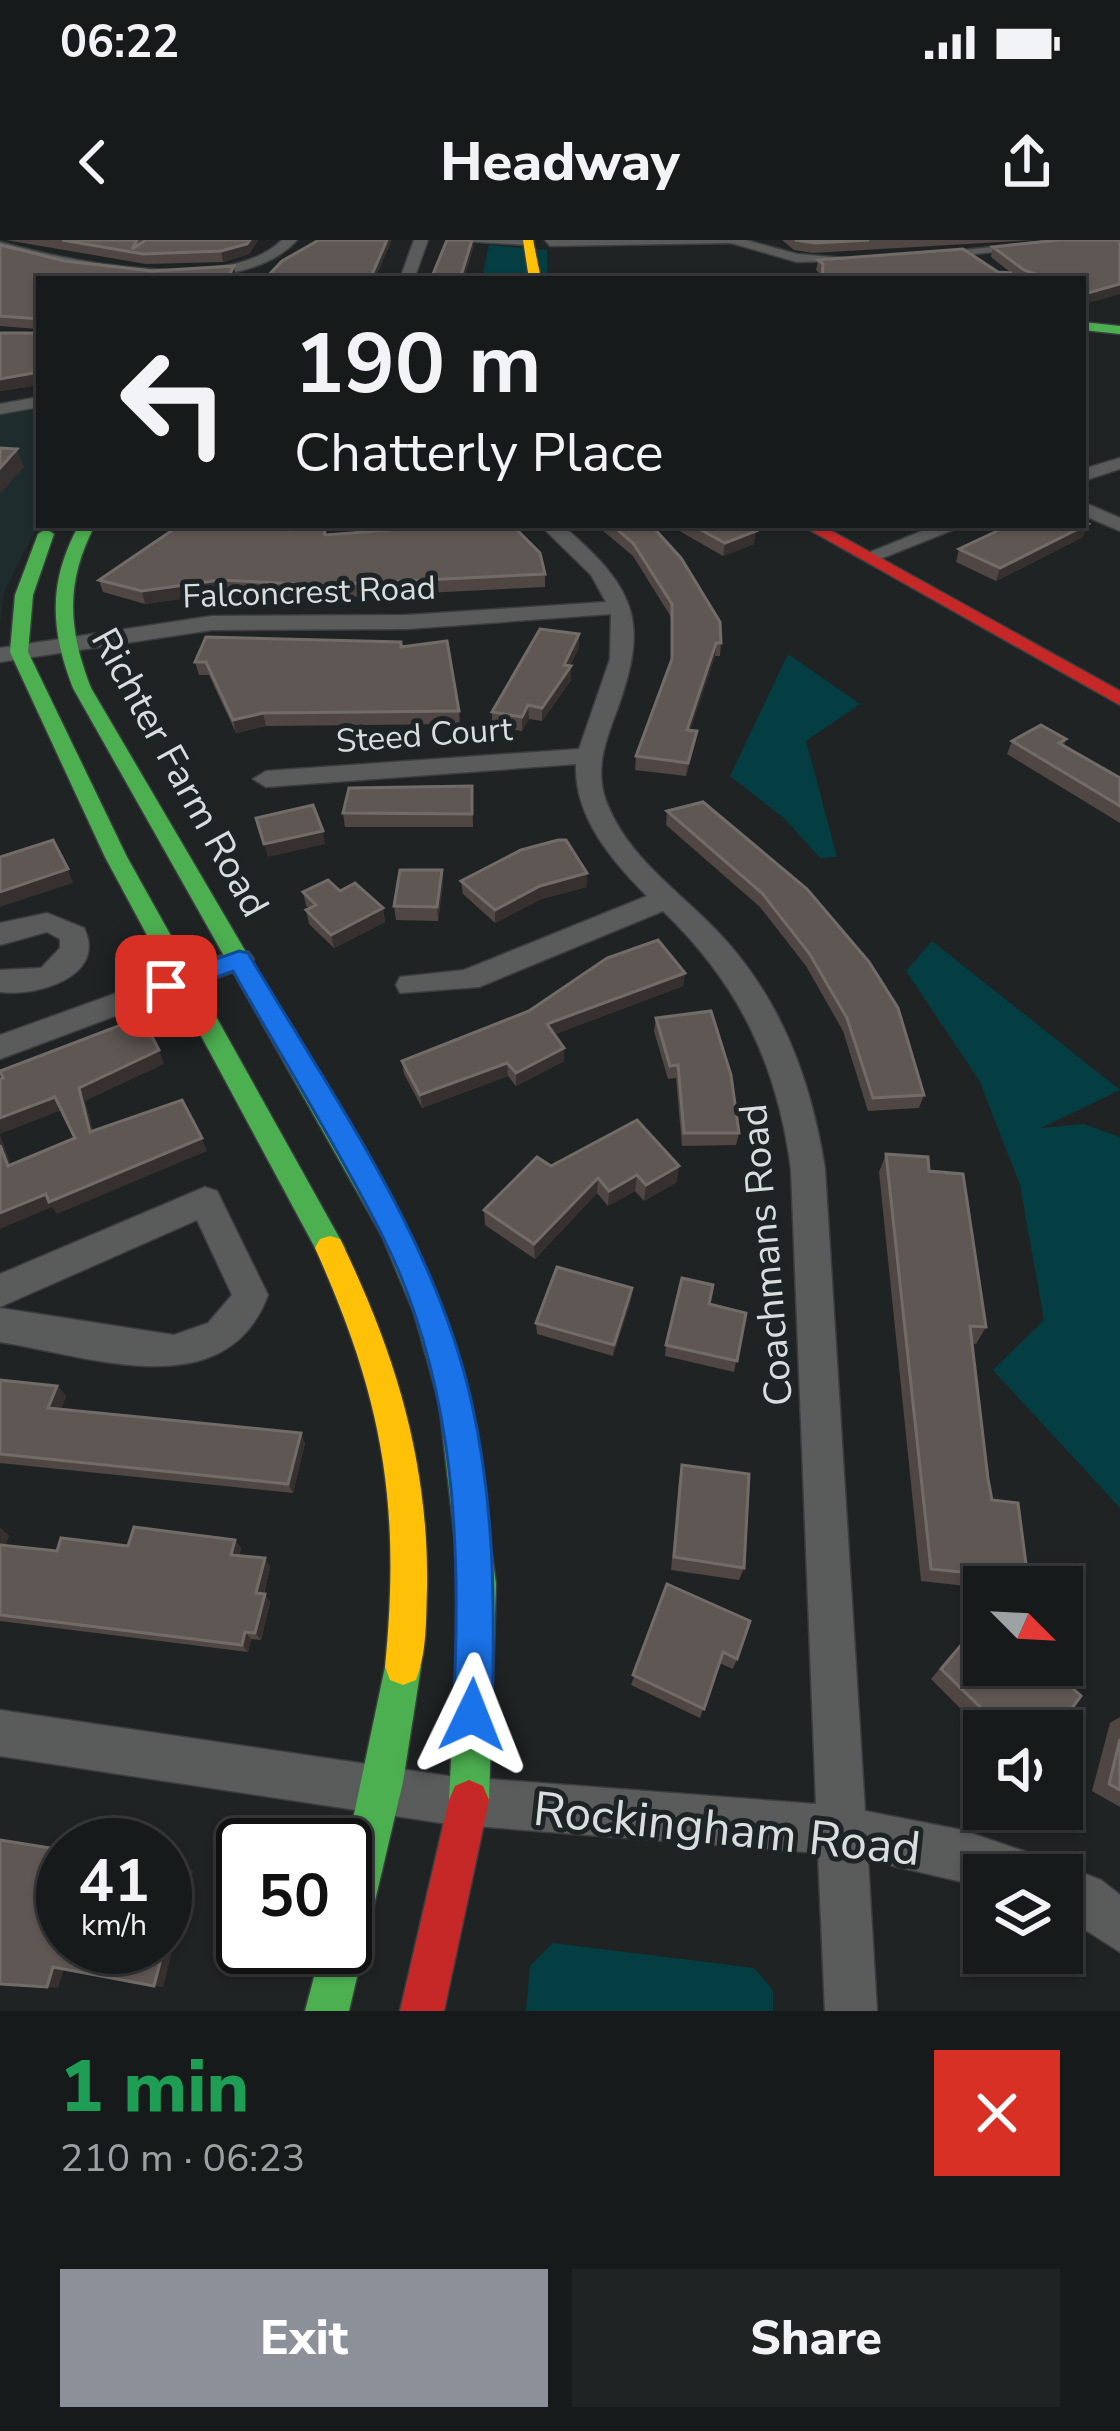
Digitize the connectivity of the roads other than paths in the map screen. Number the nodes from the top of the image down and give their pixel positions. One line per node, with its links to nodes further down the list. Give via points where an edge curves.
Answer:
1 (290, 240): 8 (street, via 263,263 217,268 76,267)
2 (421, 240): 14 (street)
3 (454, 240): 7 (street)
4 (731, 240): 7 (street); 12 (street, via 813,262)
5 (1103, 240): 9 (street); 10 (street)
6 (48, 241): 8 (street)
7 (539, 241): 15 (main road); 16 (main road)
8 (8, 248)
9 (1120, 250)
10 (965, 251): 11 (street); 13 (street)
11 (919, 255)
12 (872, 260)
13 (988, 266)
14 (407, 276)
15 (535, 276)
16 (554, 276)
17 (1086, 316): 18 (main road)
18 (1120, 320)
19 (1086, 326): 20 (main road)
20 (1120, 329)
21 (36, 403): 22 (street)
22 (0, 409)
23 (1120, 463): 24 (street)
24 (1086, 475)
25 (1086, 509): 26 (street)
26 (1120, 525)
27 (51, 528): 35 (main road)
28 (85, 528): 34 (main road, Richter Farm Road, via 58,592)
29 (553, 528): 33 (street)
30 (815, 528): 32 (main road)
31 (947, 528): 32 (street)
32 (868, 557): 36 (main road)
33 (622, 608): 34 (street, Falconcrest Road, via 407,622 212,623); 37 (street, via 627,649)
34 (61, 645): 35 (street, Falconcrest Road); 41 (main road, Richter Farm Road)
35 (9, 654): 42 (main road)
36 (1120, 699)
37 (586, 756): 38 (street, Steed Court); 39 (street, Coachmans Road, via 604,828)
38 (266, 779)
39 (663, 901): 44 (street, via 468,980); 51 (street, Coachmans Road, via 725,958 778,1039 799,1098)
40 (0, 935): 43 (street, via 50,922 74,934 76,946 45,978)
41 (239, 959): 42 (street); 50 (main road, Richter Farm Road, via 395,1232 455,1402 478,1584)
42 (184, 980): 45 (street); 49 (main road, via 293,1177 386,1376 412,1508 407,1651)
43 (4, 982): 45 (street)
44 (411, 985)
45 (9, 1044)
46 (0, 1291): 47 (street, via 205,1202 250,1295 234,1325 196,1349 174,1352)
47 (0, 1325)
48 (0, 1732): 49 (street, Rockingham Road)
49 (383, 1790): 50 (street, Rockingham Road); 52 (main road)
50 (469, 1802): 51 (street, Rockingham Road); 58 (main road, Richter Farm Road)
51 (843, 1832): 53 (street, Rockingham Road); 59 (street, Coachmans Road)
52 (372, 1833)
53 (969, 1854)
54 (1083, 1898): 55 (street)
55 (1120, 1928)
56 (336, 1974): 57 (main road)
57 (327, 2011)
58 (422, 2011)
59 (851, 2011)

